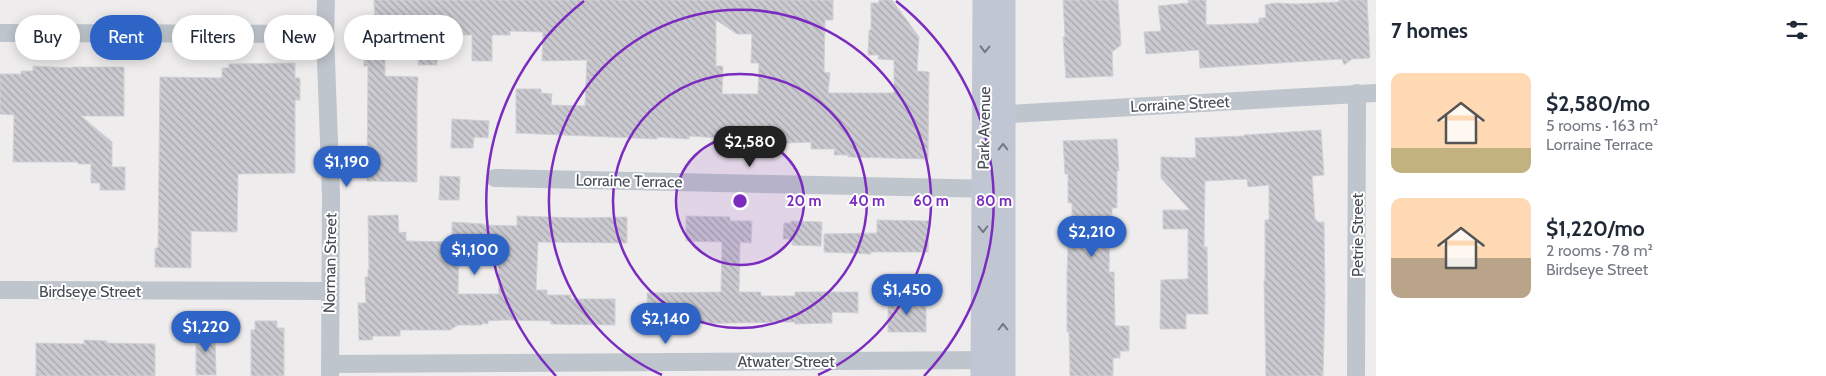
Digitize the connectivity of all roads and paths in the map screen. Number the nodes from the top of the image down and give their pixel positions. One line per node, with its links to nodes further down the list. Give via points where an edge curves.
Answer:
1 (326, 0): 4 (street, Norman Street)
2 (985, 0): 10 (main road, Park Avenue, one-way to 10)
3 (1003, 0): 10 (main road, Park Avenue)
4 (326, 15)
5 (0, 33): 6 (street)
6 (264, 34)
7 (326, 60): 14 (street, Norman Street, via 331,195)
8 (1376, 93): 9 (street, Lorraine Street)
9 (1358, 94): 10 (street, Lorraine Street); 17 (street, Petrie Street)
10 (994, 115): 12 (main road, Park Avenue)
11 (495, 178): 12 (street, Lorraine Terrace)
12 (993, 189): 15 (main road, Park Avenue)
13 (0, 290): 14 (street, Birdseye Street)
14 (330, 291): 16 (street, Norman Street)
15 (993, 368): 16 (street, Atwater Street)
16 (330, 370)
17 (1356, 376)

